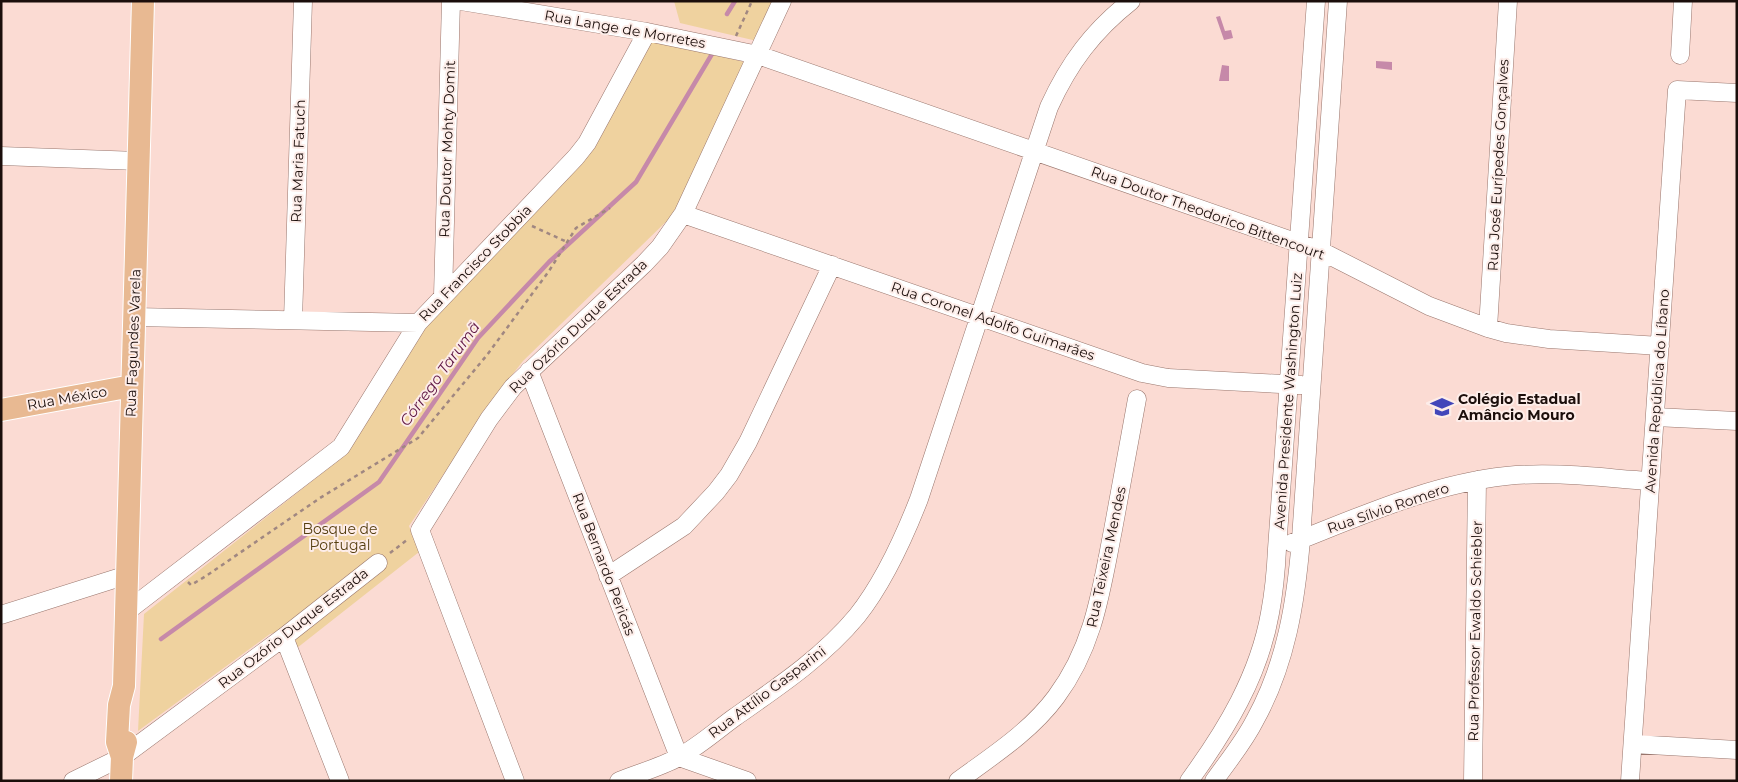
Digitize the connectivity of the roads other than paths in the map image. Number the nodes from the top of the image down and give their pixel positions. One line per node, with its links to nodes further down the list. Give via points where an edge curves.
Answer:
1 (142, 1): 17 (main road, Rua Fagundes Varela)
2 (303, 1): 25 (street, Rua Maria Fatuch)
3 (451, 1): 22 (street, Rua Doutor Mohty Domit)
4 (461, 1): 11 (street, Rua Lange de Morretes)
5 (782, 1): 13 (street, Rua Ozório Duque Estrada)
6 (1132, 1): 15 (street, Rua Attílio Gasparini, via 1097,31 1081,50 1049,107)
7 (1316, 1): 19 (street, Avenida Presidente Washington Luiz)
8 (1338, 1): 20 (street, Avenida Presidente Washington Luiz)
9 (1508, 1): 27 (street, Rua José Eurípedes Gonçalves)
10 (1683, 1): 12 (street)
11 (647, 32): 13 (street, Rua Lange de Morretes); 22 (street, Rua Francisco Stobbia, via 587,143)
12 (1680, 55)
13 (758, 56): 15 (street, Rua Doutor Theodorico Bittencourt); 18 (street, Rua Ozório Duque Estrada)
14 (1737, 93): 28 (street, Avenida República do Líbano, via 1677,90)
15 (1034, 151): 19 (street, Rua Doutor Theodorico Bittencourt); 23 (street, Rua Attílio Gasparini)
16 (1, 156): 17 (street)
17 (138, 160): 24 (main road, Rua Fagundes Varela)
18 (684, 214): 21 (street, Rua Coronel Adolfo Guimarães); 29 (street, Rua Ozório Duque Estrada, via 644,264)
19 (1299, 243): 20 (street, Rua Doutor Theodorico Bittencourt); 30 (street, Avenida Presidente Washington Luiz)
20 (1321, 251): 27 (street, Rua Doutor Theodorico Bittencourt, via 1429,306); 32 (street, Avenida Presidente Washington Luiz)
21 (832, 265): 23 (street, Rua Coronel Adolfo Guimarães); 43 (street, via 748,442 729,475 684,526)
22 (443, 296): 26 (street, Rua Francisco Stobbia)
23 (979, 316): 30 (street, Rua Coronel Adolfo Guimarães, via 1154,376); 50 (street, Rua Attílio Gasparini, via 908,526 870,596 838,638 812,661)
24 (134, 317): 25 (street); 31 (main road, Rua Fagundes Varela)
25 (293, 320): 26 (street)
26 (418, 323): 44 (street, Rua Francisco Stobbia, via 341,447)
27 (1488, 328): 28 (street, Rua Doutor Theodorico Bittencourt, via 1549,340)
28 (1660, 346): 35 (street, Avenida República do Líbano)
29 (529, 371): 43 (street, Rua Bernardo Pericás); 54 (street, Rua Ozório Duque Estrada, via 494,411 420,530)
30 (1289, 384): 32 (street, Rua Coronel Adolfo Guimarães); 40 (street, Avenida Presidente Washington Luiz)
31 (132, 386): 34 (main road, Rua México); 42 (main road, Rua Fagundes Varela)
32 (1311, 386): 39 (street, Avenida Presidente Washington Luiz)
33 (1137, 400): 57 (street, Rua Teixeira Mendes, via 1099,601 1080,659 1055,699 1040,716)
34 (1, 410)
35 (1655, 416): 36 (street); 38 (street, Avenida República do Líbano)
36 (1737, 421)
37 (1477, 480): 38 (street, Rua Sílvio Romero, via 1540,475); 39 (street, Rua Sílvio Romero, via 1417,495); 60 (street, Rua Professor Ewaldo Schiebler)
38 (1650, 481): 47 (street, Avenida República do Líbano)
39 (1301, 539): 40 (street, Rua Sílvio Romero); 59 (street, Avenida Presidente Washington Luiz, via 1294,602 1280,664 1255,722)
40 (1277, 548): 58 (street, Avenida Presidente Washington Luiz, via 1270,615 1253,672 1226,728)
41 (378, 563): 46 (street, Rua Ozório Duque Estrada)
42 (127, 575): 44 (main road, Rua Fagundes Varela); 45 (street)
43 (608, 576): 50 (street, Rua Bernardo Pericás)
44 (126, 612): 49 (main road, Rua Fagundes Varela, via 124,686 128,705)
45 (1, 615)
46 (284, 637): 49 (street, Rua Ozório Duque Estrada); 53 (street)
47 (1633, 744): 48 (street); 61 (street, Avenida República do Líbano)
48 (1737, 750)
49 (122, 757): 51 (street, Rua Ozório Duque Estrada); 52 (main road, Rua Fagundes Varela)
50 (679, 757): 55 (street, Rua Attílio Gasparini); 56 (street)
51 (77, 780)
52 (121, 781)
53 (340, 781)
54 (515, 781)
55 (619, 781)
56 (747, 781)
57 (958, 781)
58 (1189, 781)
59 (1214, 781)
60 (1473, 781)
61 (1630, 781)

